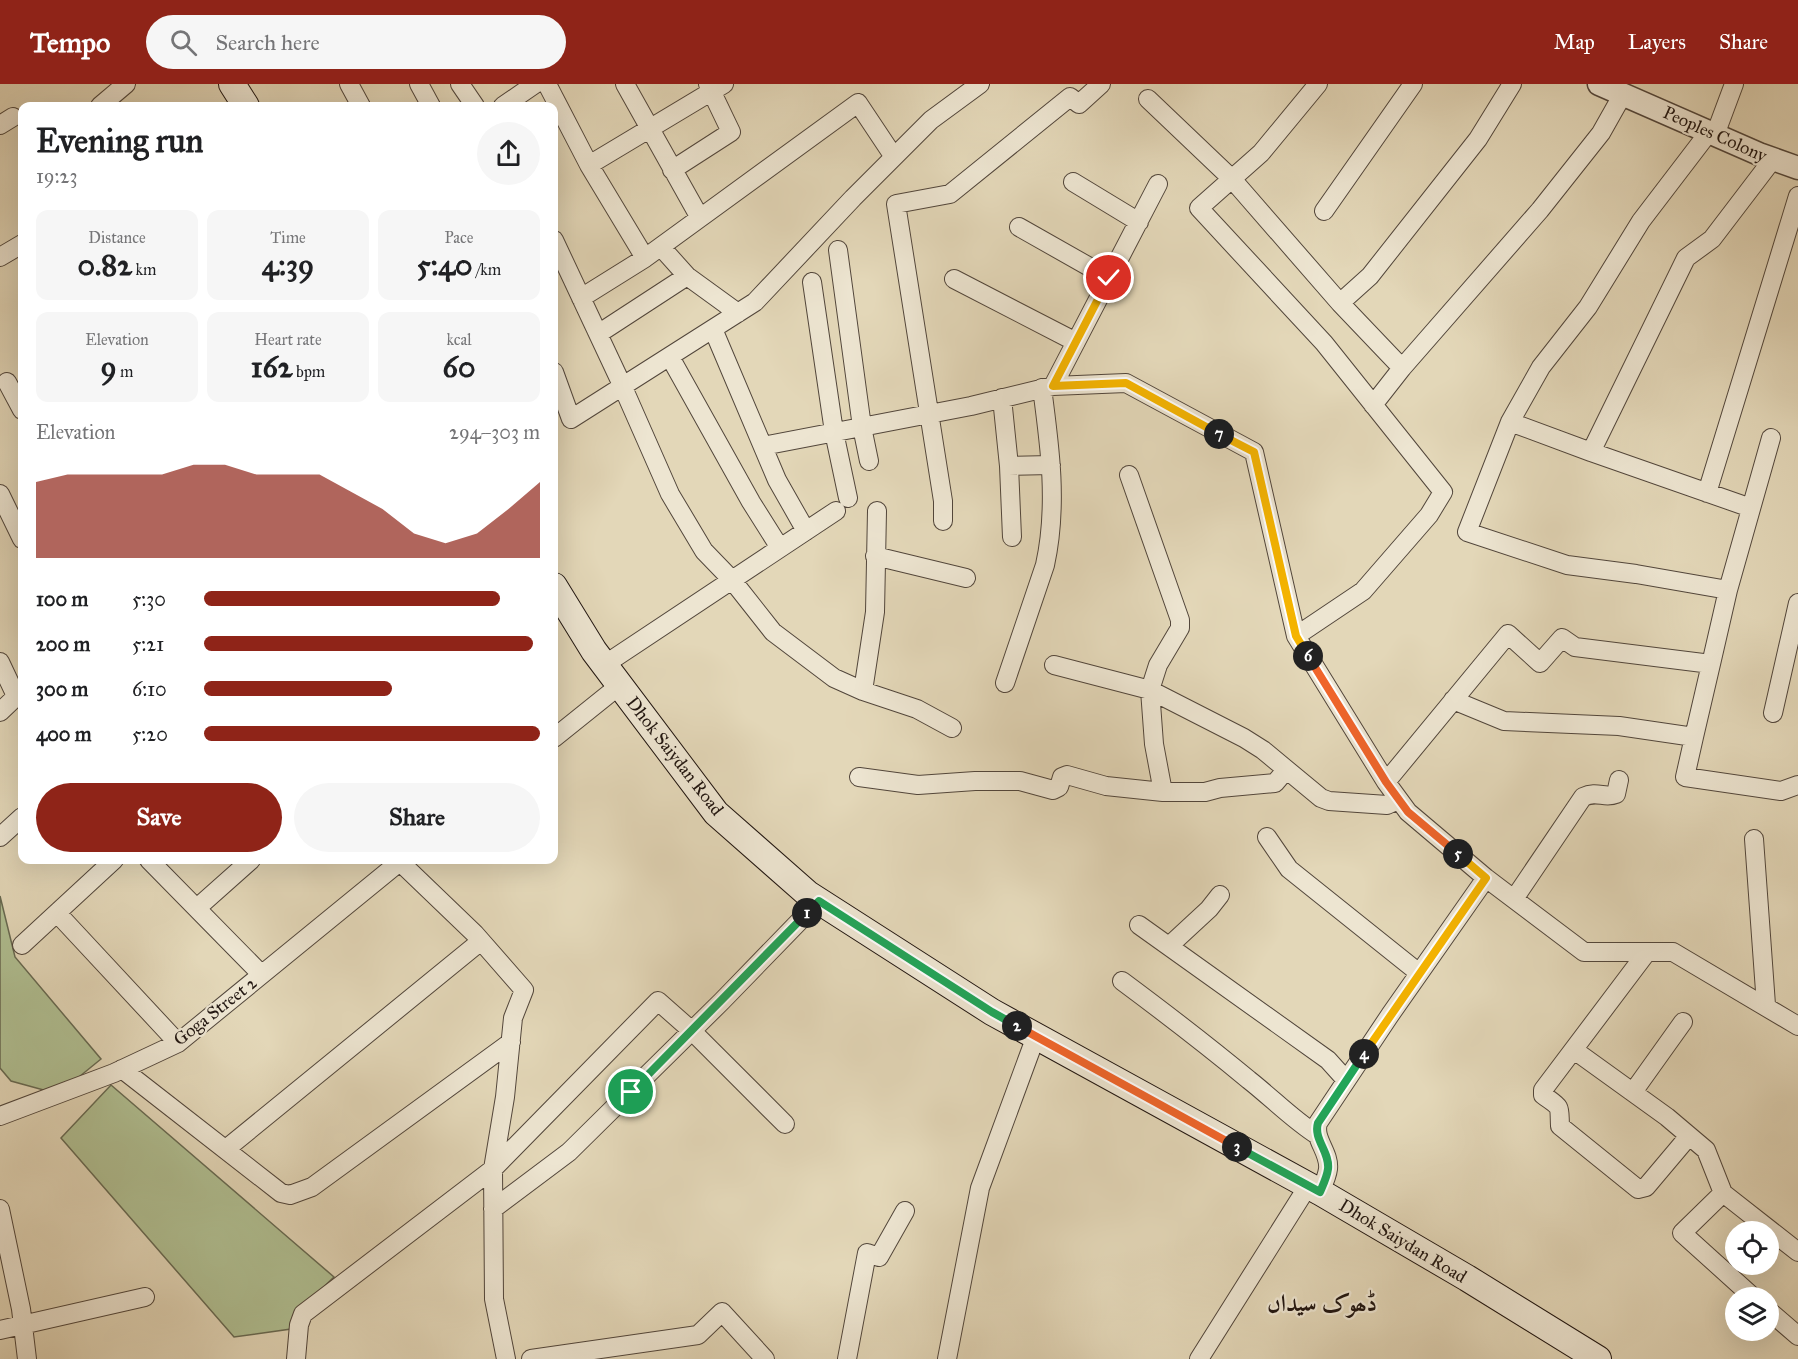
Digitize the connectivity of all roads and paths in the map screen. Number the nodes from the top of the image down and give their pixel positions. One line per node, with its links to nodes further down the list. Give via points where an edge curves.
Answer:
1 (126, 84): 19 (street)
2 (232, 84): 20 (main road)
3 (349, 84): 21 (street)
4 (419, 84): 22 (street)
5 (460, 84): 23 (street)
6 (535, 84): 24 (street)
7 (547, 84): 25 (street)
8 (625, 84): 27 (street)
9 (980, 84): 29 (street, via 931,120)
10 (1101, 84): 67 (street, via 1079,104 1070,97 950,194 896,204)
11 (1318, 84): 34 (street, via 1261,153)
12 (1413, 84): 38 (street)
13 (1512, 84): 53 (street, via 1478,139 1370,276)
14 (1599, 84): 17 (street, Peoples Colony)
15 (1734, 84): 28 (street)
16 (715, 86): 27 (street); 33 (street, via 731,132)
17 (1623, 94): 28 (street, Peoples Colony); 59 (street, via 1601,133 1539,210)
18 (1148, 99): 34 (street)
19 (105, 102)
20 (243, 102)
21 (358, 102)
22 (429, 102)
23 (472, 102)
24 (509, 102)
25 (556, 102)
26 (558, 105): 31 (street)
27 (649, 129): 31 (street); 33 (street)
28 (1712, 133): 30 (street, Peoples Colony); 68 (street, via 1641,221 1588,308 1541,366)
29 (894, 157): 39 (street, via 858,103); 54 (street, via 755,302)
30 (1773, 159): 32 (street, Peoples Colony); 73 (street, via 1712,239 1686,258)
31 (589, 165): 47 (street)
32 (1798, 168)
33 (672, 170): 39 (street)
34 (1232, 179): 53 (street); 66 (street, via 1199,208 1324,343)
35 (1073, 182): 40 (street)
36 (1158, 184): 40 (street)
37 (1798, 196): 78 (street)
38 (1324, 211)
39 (700, 218): 43 (street)
40 (1139, 222): 49 (street)
41 (1019, 227): 49 (street)
42 (18, 246): 46 (street)
43 (661, 247): 47 (street); 48 (street)
44 (558, 249): 52 (street)
45 (838, 250): 69 (street)
46 (0, 257)
47 (645, 258): 52 (street)
48 (687, 276): 54 (street); 56 (street)
49 (1109, 278): 57 (street)
50 (954, 279): 57 (street)
51 (812, 282): 70 (street)
52 (581, 298): 56 (street)
53 (1340, 303): 59 (street)
54 (738, 313): 55 (street)
55 (713, 329): 58 (street); 72 (street)
56 (598, 334): 62 (street)
57 (1076, 342): 63 (street)
58 (670, 357): 62 (street); 86 (street)
59 (1402, 368): 66 (street)
60 (10, 381): 65 (street)
61 (558, 383): 62 (street, via 571,419)
62 (622, 386): 89 (street, via 670,494 705,551)
63 (1047, 387): 64 (street); 75 (street); 93 (street, via 1126,383 1254,452)
64 (1002, 398): 67 (street); 76 (street)
65 (18, 400)
66 (1373, 405): 93 (street, via 1443,492 1429,515 1363,591)
67 (929, 414): 69 (street); 82 (street)
68 (1510, 422): 73 (street); 90 (street, via 1467,532 1567,565)
69 (862, 427): 70 (street); 74 (street)
70 (834, 432): 72 (street); 84 (street, via 842,504)
71 (1772, 438): 80 (street)
72 (763, 446): 84 (street)
73 (1591, 452): 78 (street)
74 (869, 462)
75 (1051, 465): 76 (street); 98 (street, via 1045,565)
76 (1009, 466): 85 (street)
77 (1130, 475): 99 (street, via 1180,620 1180,628 1158,665)
78 (1707, 493): 80 (street)
79 (0, 494): 83 (street)
80 (1751, 508): 90 (street)
81 (877, 510): 87 (street)
82 (942, 521)
83 (18, 531)
84 (806, 531): 86 (street)
85 (1012, 537)
86 (780, 548): 89 (street)
87 (875, 556): 88 (street); 101 (street, via 875,612)
88 (966, 578)
89 (732, 580): 97 (street); 101 (street, via 773,633 834,678)
90 (1728, 590): 95 (street)
91 (558, 592): 97 (main road, Dhok Saiydan Road)
92 (1798, 603): 105 (street)
93 (1296, 636): 112 (street)
94 (0, 662): 100 (street)
95 (1711, 664): 103 (street, via 1575,647 1562,638 1539,663 1508,634); 108 (street)
96 (1054, 665): 99 (street)
97 (612, 675): 107 (street); 128 (main road, Dhok Saiydan Road, via 716,813)
98 (1005, 683)
99 (1150, 690): 109 (street, via 1244,738); 114 (street)
100 (18, 691)
101 (863, 691): 106 (street, via 917,709)
102 (18, 694): 104 (street)
103 (1453, 700): 108 (street, via 1504,721 1619,726); 112 (street)
104 (0, 712)
105 (1773, 713)
106 (952, 728)
107 (558, 734)
108 (1694, 737): 113 (street, via 1685,777 1780,791)
109 (1286, 770): 114 (street, via 1275,783 1205,792); 115 (street, via 1329,801 1387,805)
110 (859, 777): 114 (street, via 918,785 1020,781 1053,790 1067,775 1106,786)
111 (1619, 780): 127 (street, via 1613,796 1591,793 1583,797)
112 (1386, 782): 115 (street)
113 (1798, 785)
114 (1163, 792)
115 (1398, 800): 125 (street)
116 (18, 821): 117 (street)
117 (0, 837)
118 (1267, 837): 136 (street, via 1289,869)
119 (1754, 839): 139 (street)
120 (110, 864): 130 (street)
121 (153, 864): 129 (street)
122 (246, 864): 129 (street)
123 (395, 864): 137 (street, Goga Street 2)
124 (404, 864): 132 (street)
125 (1486, 878): 127 (street); 136 (street)
126 (1220, 895): 134 (street)
127 (1514, 899): 135 (street, via 1584,952)
128 (819, 901): 142 (street); 143 (main road, Dhok Saiydan Road)
129 (197, 908): 137 (street)
130 (57, 913): 133 (street); 145 (street)
131 (1139, 926): 134 (street)
132 (481, 941): 144 (street, via 524,990 513,1018); 154 (street)
133 (22, 945)
134 (1169, 946): 148 (street, via 1328,1060)
135 (1647, 952): 139 (street, via 1673,952); 146 (street)
136 (1419, 973): 148 (street)
137 (261, 974): 145 (street, Goga Street 2)
138 (1122, 981): 152 (street)
139 (1766, 1005): 141 (street)
140 (1683, 1022): 149 (street)
141 (1798, 1026)
142 (692, 1031): 151 (street); 155 (street, via 658,1001); 159 (street, via 569,1152)
143 (1036, 1036): 156 (main road, Dhok Saiydan Road); 174 (street, via 981,1188)
144 (511, 1042): 154 (street, via 312,1187 290,1195 281,1193); 155 (street)
145 (178, 1043): 147 (street, Goga Street 2)
146 (1574, 1050): 149 (street); 153 (street, via 1543,1095 1559,1107 1560,1126 1638,1189 1646,1187)
147 (122, 1069): 150 (street, Goga Street 2); 154 (street)
148 (1347, 1080): 152 (street, via 1318,1123)
149 (1632, 1092): 153 (street)
150 (0, 1116)
151 (785, 1124)
152 (1317, 1135): 156 (street, via 1329,1168)
153 (1689, 1136): 157 (street, via 1706,1150)
154 (226, 1149)
155 (493, 1169): 159 (street); 169 (street, via 303,1314)
156 (1314, 1189): 175 (street); 176 (main road, Dhok Saiydan Road)
157 (1723, 1193): 161 (street); 162 (street, via 1682,1233)
158 (0, 1209): 165 (street)
159 (493, 1209): 170 (street, via 494,1299)
160 (904, 1211): 173 (street, via 879,1257 867,1253)
161 (1798, 1252)
162 (1742, 1287)
163 (146, 1297): 165 (street)
164 (1779, 1320): 167 (street)
165 (23, 1324): 166 (street); 168 (street)
166 (0, 1330)
167 (1798, 1336)
168 (27, 1359)
169 (296, 1359)
170 (506, 1359)
171 (531, 1359): 172 (street, via 698,1335 722,1312)
172 (765, 1359)
173 (847, 1359)
174 (947, 1359)
175 (1199, 1359)
176 (1598, 1359)

